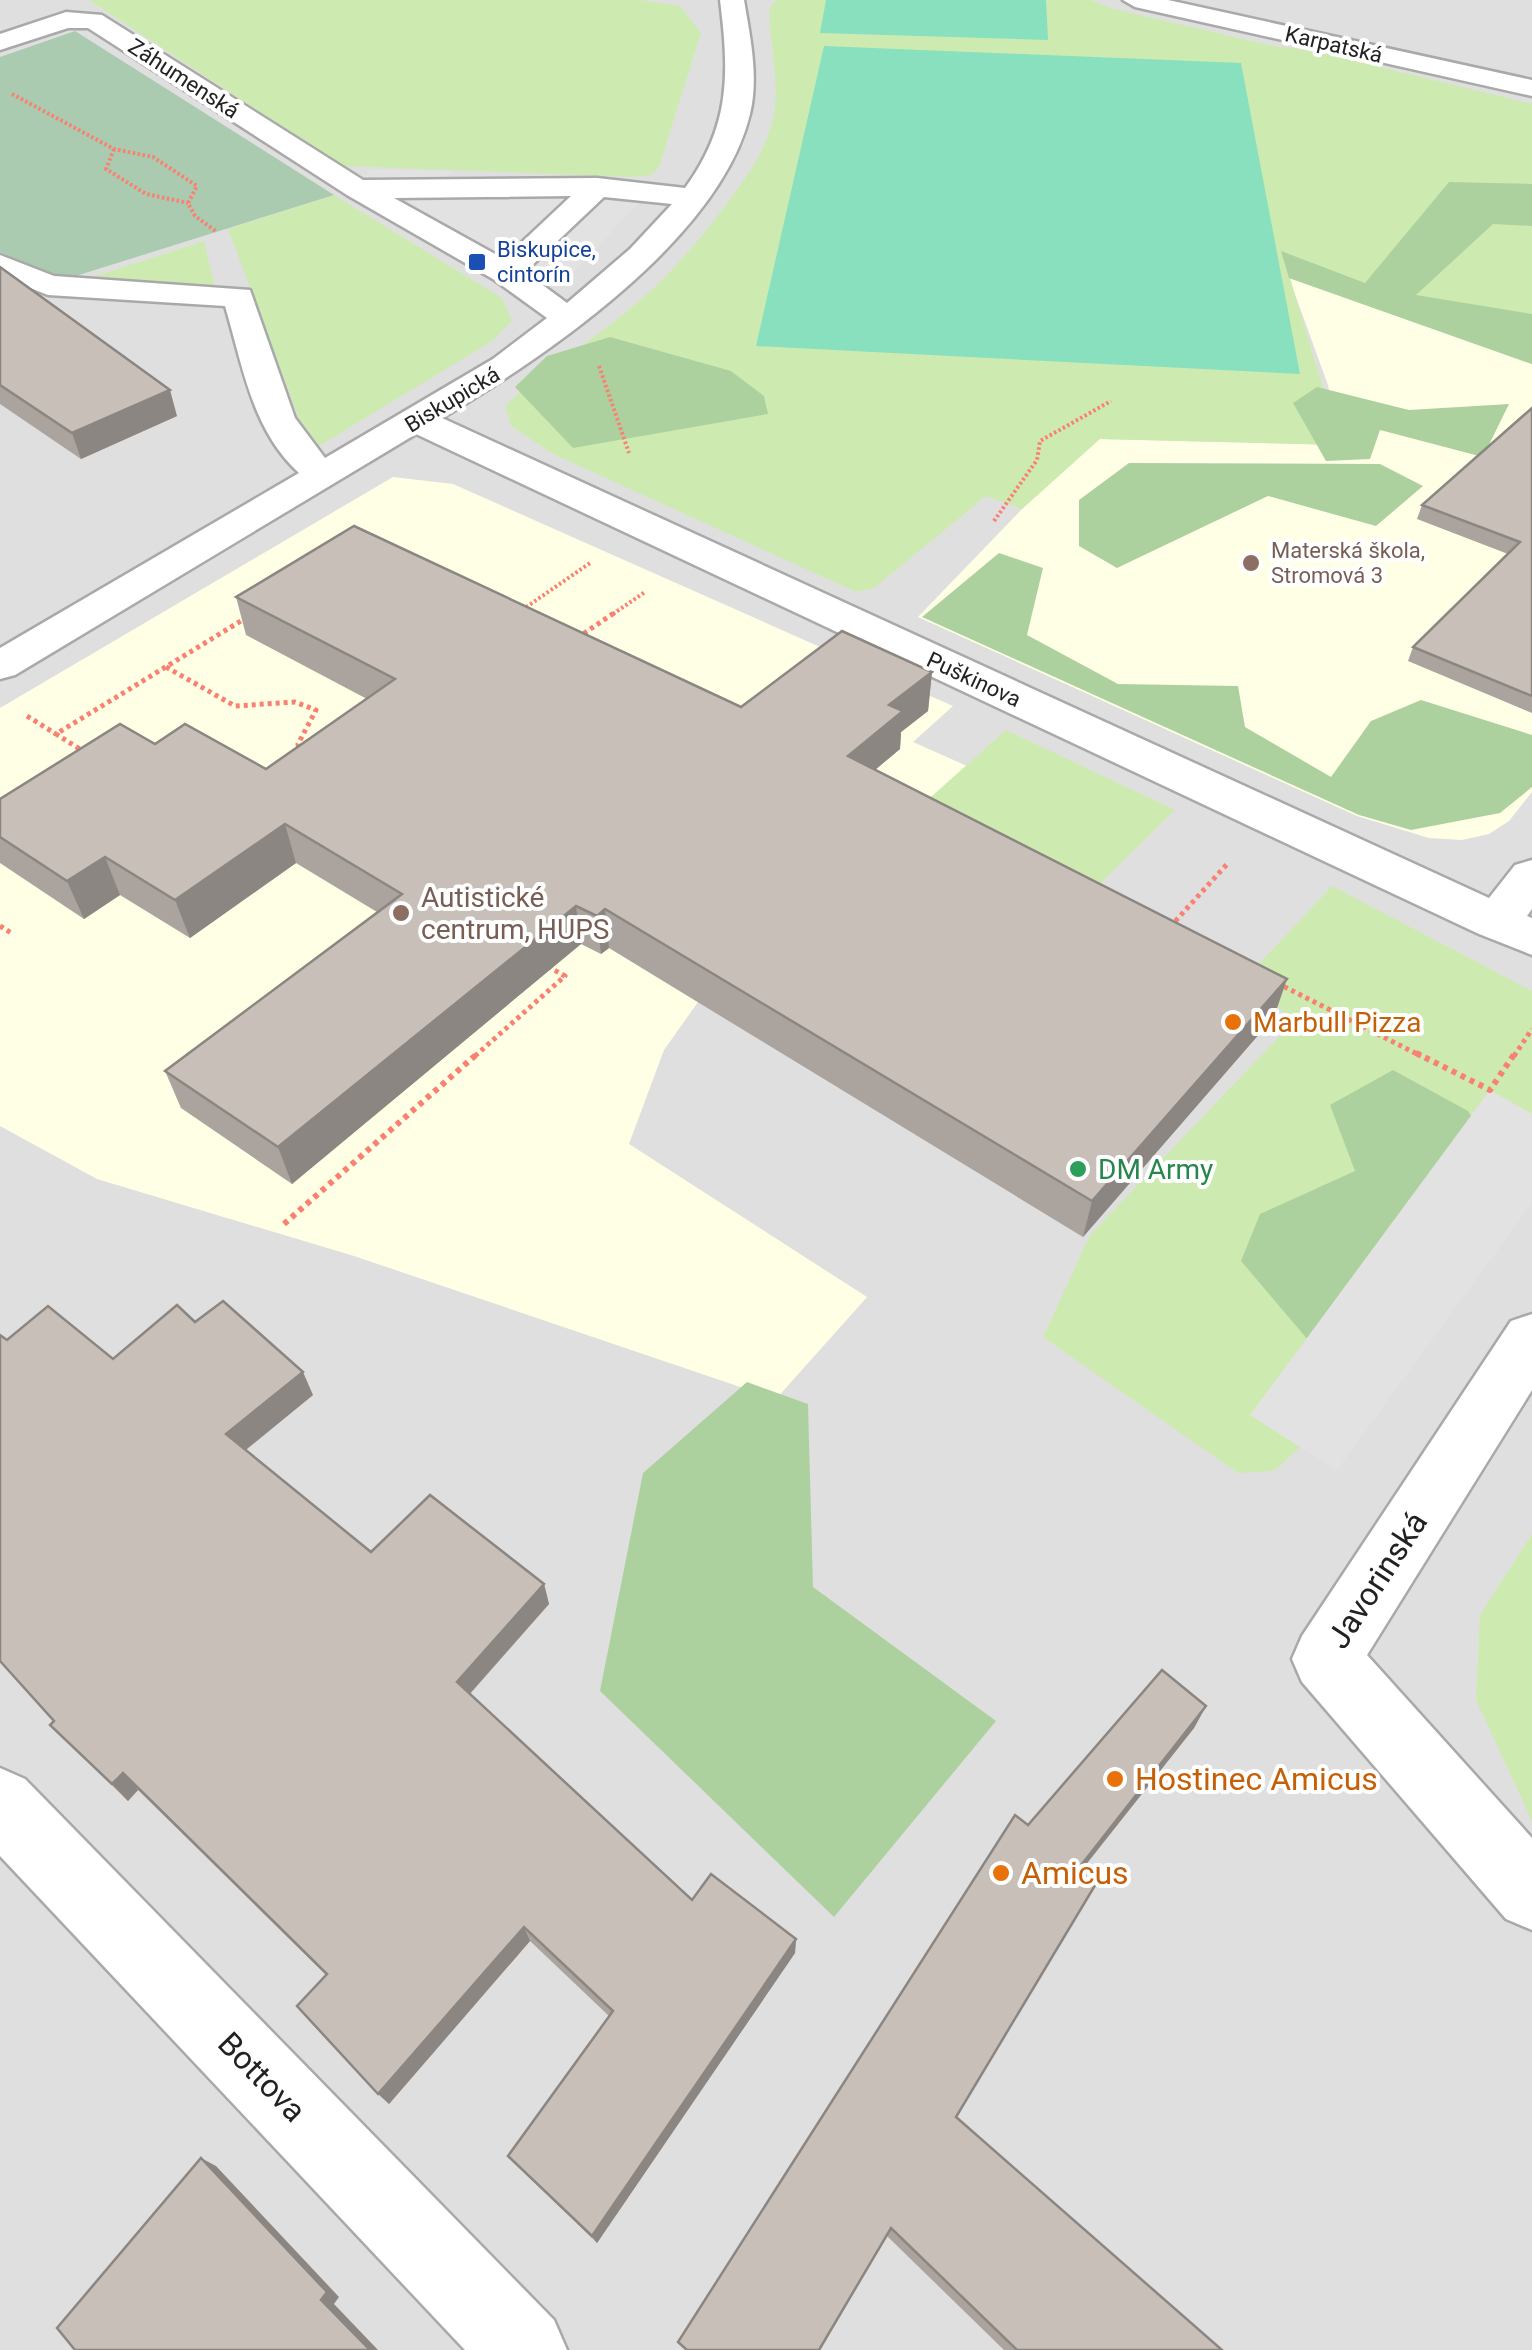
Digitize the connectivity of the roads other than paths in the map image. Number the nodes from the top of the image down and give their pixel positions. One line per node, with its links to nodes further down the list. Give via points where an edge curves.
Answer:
1 (732, 0): 10 (street, Biskupická, via 740,78 736,114 724,148)
2 (1109, 0): 6 (street, via 1273,41)
3 (1135, 0): 6 (street, Karpatská)
4 (1183, 0): 6 (street, via 1286,23)
5 (0, 42): 9 (street, Záhumenská, via 66,20 93,20)
6 (1346, 47): 7 (street, Karpatská)
7 (1532, 88)
8 (597, 187): 9 (street); 10 (street); 12 (street)
9 (357, 188): 12 (street, Záhumenská)
10 (691, 198): 13 (street, Biskupická, via 645,252)
11 (0, 264): 15 (street, via 48,285 238,297 278,420 302,460)
12 (504, 272): 13 (street, Záhumenská)
13 (568, 319): 14 (street, Biskupická)
14 (416, 420): 15 (street, Biskupická); 18 (street, Puškinova)
15 (322, 475): 16 (street, Biskupická)
16 (0, 666)
17 (1532, 876): 18 (street)
18 (1514, 930)
19 (1532, 1339): 21 (street, Javorinská, via 1326,1660)
20 (0, 1804): 22 (street, Bottova)
21 (1532, 1893)
22 (524, 2350)

